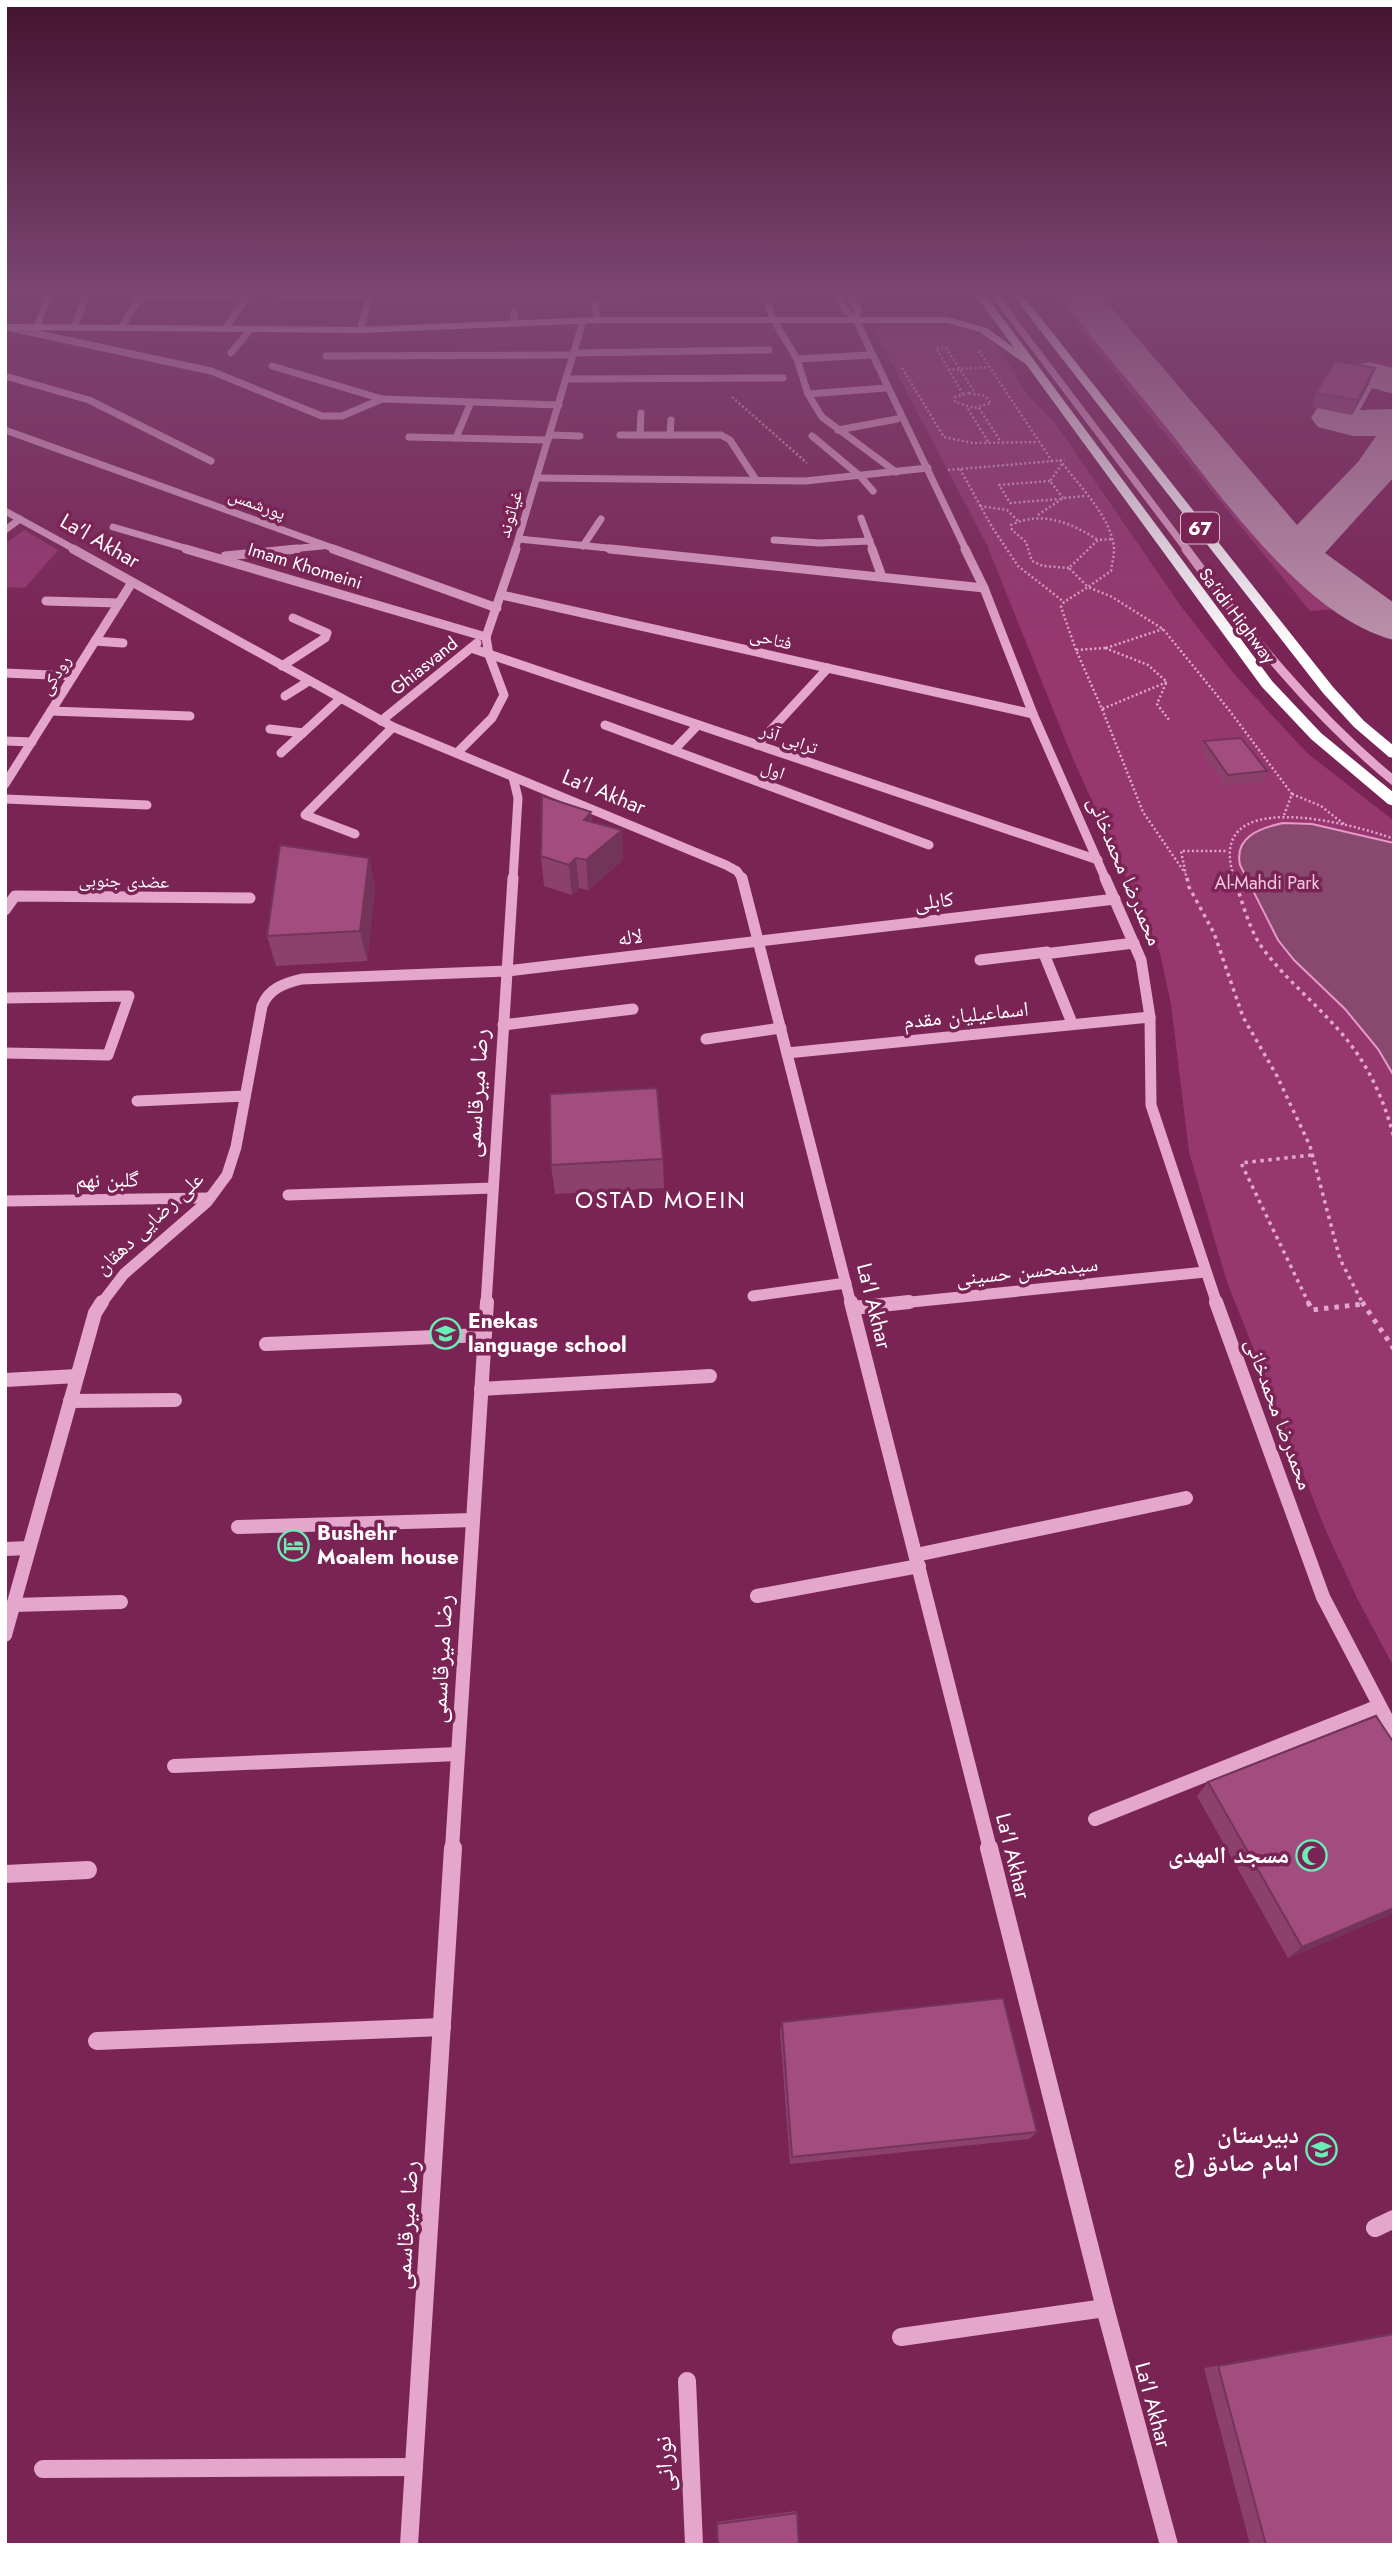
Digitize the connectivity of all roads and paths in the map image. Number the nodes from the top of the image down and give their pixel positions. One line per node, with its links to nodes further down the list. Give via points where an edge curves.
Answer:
1 (113, 412): 35 (street)
2 (312, 412): 3 (street, via 342,416)
3 (352, 412)
4 (467, 412): 31 (street)
5 (557, 412): 30 (street, غیاثوند)
6 (640, 412): 25 (street)
7 (749, 412): 44 (path)
8 (819, 412): 23 (street)
9 (898, 412): 39 (street, محمدرضا محمدخانی)
10 (927, 412): 33 (path, via 940,435)
11 (970, 412): 33 (path)
12 (982, 412): 34 (path)
13 (1019, 412): 32 (path)
14 (1066, 412): 117 (highway, Sa'idi Highway / 67, via 1267,684 1316,736)
15 (1083, 412): 113 (street, via 1305,702)
16 (1091, 412): 111 (street, via 1283,663 1343,730)
17 (1109, 412): 110 (highway, Sa'idi Highway / 67, via 1320,680 1359,724)
18 (861, 414): 21 (street)
19 (897, 419): 21 (street)
20 (671, 420): 26 (street)
21 (870, 424): 23 (street)
22 (5, 430): 63 (street, پورشمس)
23 (838, 430): 40 (street)
24 (621, 435): 25 (street)
25 (640, 435): 26 (street)
26 (670, 435): 43 (street, via 726,437)
27 (580, 436): 30 (street)
28 (813, 436): 41 (street)
29 (408, 437): 31 (street)
30 (549, 437): 31 (street); 42 (street, غیاثوند)
31 (456, 438)
32 (1039, 442): 34 (path); 36 (path)
33 (989, 443): 34 (path)
34 (1001, 443)
35 (211, 461)
36 (1052, 461): 37 (path); 38 (path)
37 (1062, 461): 45 (path); 47 (path)
38 (960, 468): 39 (path); 49 (path)
39 (928, 470): 40 (street); 70 (street, محمدرضا محمدخانی)
40 (896, 472): 41 (street)
41 (860, 476): 44 (street); 46 (street)
42 (537, 478): 43 (street); 59 (street, غیاثوند)
43 (756, 480): 44 (street)
44 (826, 480)
45 (1050, 481): 48 (path); 48 (path, via 999,485 1010,503)
46 (873, 491)
47 (1085, 496): 48 (path); 58 (path)
48 (1061, 498): 51 (path)
49 (980, 506): 55 (path, via 1005,508); 73 (path, via 1018,566)
50 (5, 511): 53 (street, La'l Akhar)
51 (1037, 515): 55 (path); 61 (path)
52 (862, 518): 62 (street)
53 (20, 519): 57 (street); 68 (street, La'l Akhar)
54 (601, 519): 64 (street)
55 (1018, 521): 66 (path, via 1011,525 1012,530 1026,542 1032,561)
56 (113, 527): 65 (street, Imam Khomeini)
57 (5, 530)
58 (1112, 538): 61 (path); 69 (path, via 1111,571)
59 (519, 539): 64 (street); 71 (street, غیاثوند)
60 (774, 540): 62 (street)
61 (1098, 540): 66 (path)
62 (870, 541): 67 (street)
63 (326, 546): 65 (street); 75 (street, پورشمس)
64 (583, 546): 67 (street)
65 (218, 557): 78 (street, Imam Khomeini)
66 (1069, 568): 69 (path)
67 (882, 577): 70 (street)
68 (131, 584): 74 (street, رودکی); 85 (street, La'l Akhar)
69 (1088, 587): 73 (path); 77 (path)
70 (984, 588): 95 (street, محمدرضا محمدخانی)
71 (502, 595): 75 (street, غیاثوند); 86 (street, فتاحی)
72 (46, 601): 74 (street)
73 (1064, 602): 83 (path, via 1061,607)
74 (119, 603): 79 (street, رودکی)
75 (497, 608): 78 (street, غیاثوند)
76 (293, 618): 85 (street, via 327,634)
77 (1163, 628): 82 (path); 115 (path)
78 (486, 637): 81 (street, Ghiasvand); 84 (street)
79 (95, 641): 80 (street); 88 (street, رودکی)
80 (123, 643)
81 (471, 648): 84 (street, ترابی آذر); 98 (street, Ghiasvand)
82 (1105, 648): 83 (path); 90 (path, via 1148,665)
83 (1076, 650): 93 (path)
84 (489, 655): 100 (street, ترابی آذر); 109 (street, via 504,695 492,718)
85 (282, 666): 89 (street, La'l Akhar)
86 (828, 668): 95 (street, فتاحی); 106 (street)
87 (5, 673): 88 (street)
88 (73, 676): 94 (street, رودکی)
89 (309, 681): 91 (street); 92 (street, La'l Akhar)
90 (1167, 682): 93 (path); 97 (path, via 1157,704)
91 (285, 696)
92 (341, 698): 98 (street, La'l Akhar); 103 (street)
93 (1102, 709): 126 (path, via 1143,812)
94 (51, 711): 96 (street); 105 (street, رودکی)
95 (1033, 714): 125 (street, محمدرضا محمدخانی)
96 (190, 716)
97 (1169, 720)
98 (381, 721): 101 (street, La'l Akhar)
99 (605, 725): 107 (street, اول)
100 (698, 725): 106 (street, ترابی آذر); 107 (street)
101 (393, 727): 109 (street, La'l Akhar); 121 (street, via 305,815)
102 (270, 729): 103 (street)
103 (303, 733): 108 (street)
104 (5, 741): 105 (street)
105 (32, 742): 114 (street, رودکی)
106 (757, 745): 125 (street, ترابی آذر)
107 (674, 750): 123 (street, اول)
108 (281, 753)
109 (457, 753): 112 (street, La'l Akhar)
110 (1394, 754)
111 (1394, 772)
112 (513, 777): 130 (street, La'l Akhar, via 737,871); 134 (street, رضا میرقاسمی, via 518,798)
113 (1394, 781)
114 (5, 784)
115 (1292, 794): 119 (path); 120 (path, via 1332,813)
116 (5, 799): 118 (street)
117 (1394, 801)
118 (147, 805)
119 (1284, 815): 120 (path); 124 (path, via 1242,829)
120 (1348, 827): 122 (path)
121 (355, 834)
122 (1394, 839)
123 (929, 845)
124 (1228, 851): 126 (path, via 1181,851); 147 (path, via 1258,942 1359,1054 1385,1107)
125 (1098, 860): 128 (street, محمدرضا محمدخانی)
126 (1187, 876): 148 (path, via 1214,933 1243,1017 1277,1076)
127 (250, 898): 129 (street, عضدی جنوبی, via 15,896)
128 (1115, 899): 130 (street, کابلی); 131 (street, محمدرضا محمدخانی)
129 (5, 910)
130 (758, 941): 134 (street, لاله); 141 (street, La'l Akhar)
131 (1134, 943): 132 (street); 138 (street, محمدرضا محمدخانی)
132 (1047, 952): 133 (street); 139 (street, via 1045,959)
133 (980, 960)
134 (507, 971): 140 (street, رضا میرقاسمی); 145 (street, علی رضایی دهقان, via 288,982 264,998)
135 (129, 996): 136 (street); 143 (street, via 108,1055)
136 (5, 998)
137 (633, 1009): 140 (street)
138 (1150, 1017): 139 (street, اسماعیلیان مقدم); 153 (street, محمدرضا محمدخانی, via 1152,1105)
139 (1072, 1024): 144 (street, اسماعیلیان مقدم)
140 (503, 1025): 149 (street, رضا میرقاسمی)
141 (781, 1028): 142 (street); 144 (street, La'l Akhar)
142 (706, 1039)
143 (5, 1053)
144 (787, 1053): 154 (street, La'l Akhar)
145 (245, 1096): 146 (street); 151 (street, علی رضایی دهقان, via 230,1170)
146 (137, 1101)
147 (1394, 1138)
148 (1312, 1155): 156 (path, via 1340,1259); 156 (path, via 1241,1163 1312,1310)
149 (494, 1188): 150 (street); 158 (street, رضا میرقاسمی)
150 (288, 1195)
151 (210, 1198): 152 (street, گلبن نهم); 161 (street, علی رضایی دهقان, via 107,1290 94,1313)
152 (5, 1200)
153 (1205, 1272): 157 (street, سیدمحسن حسینی); 177 (street, محمدرضا محمدخانی, via 1324,1597)
154 (846, 1283): 155 (street); 157 (street, La'l Akhar)
155 (753, 1296)
156 (1363, 1304): 160 (path)
157 (853, 1308): 172 (street, La'l Akhar)
158 (484, 1335): 159 (street); 164 (street, رضا میرقاسمی)
159 (267, 1344)
160 (1394, 1349)
161 (77, 1376): 163 (street); 166 (street, علی رضایی دهقان)
162 (710, 1376): 164 (street)
163 (5, 1380)
164 (481, 1389): 168 (street, رضا میرقاسمی)
165 (175, 1400): 166 (street)
166 (70, 1401): 170 (street, علی رضایی دهقان)
167 (1186, 1498): 172 (street)
168 (473, 1520): 169 (street); 179 (street, رضا میرقاسمی)
169 (238, 1527)
170 (29, 1548): 171 (street); 175 (street, علی رضایی دهقان)
171 (5, 1549)
172 (918, 1561): 173 (street); 188 (street, La'l Akhar)
173 (757, 1596)
174 (121, 1602): 175 (street)
175 (13, 1605): 176 (street, علی رضایی دهقان)
176 (5, 1634)
177 (1378, 1706): 178 (street, محمدرضا محمدخانی); 181 (street)
178 (1394, 1733)
179 (458, 1754): 180 (street); 184 (street, رضا میرقاسمی)
180 (174, 1766)
181 (1095, 1819)
182 (88, 1870): 183 (street)
183 (5, 1874)
184 (442, 2027): 185 (street); 191 (street, رضا میرقاسمی)
185 (97, 2041)
186 (1394, 2219): 187 (street)
187 (1375, 2228)
188 (1105, 2308): 189 (street); 195 (street, La'l Akhar)
189 (901, 2337)
190 (687, 2381): 194 (street, نورانی)
191 (414, 2467): 192 (street); 193 (street, رضا میرقاسمی)
192 (43, 2469)
193 (409, 2545)
194 (694, 2545)
195 (1169, 2545)

